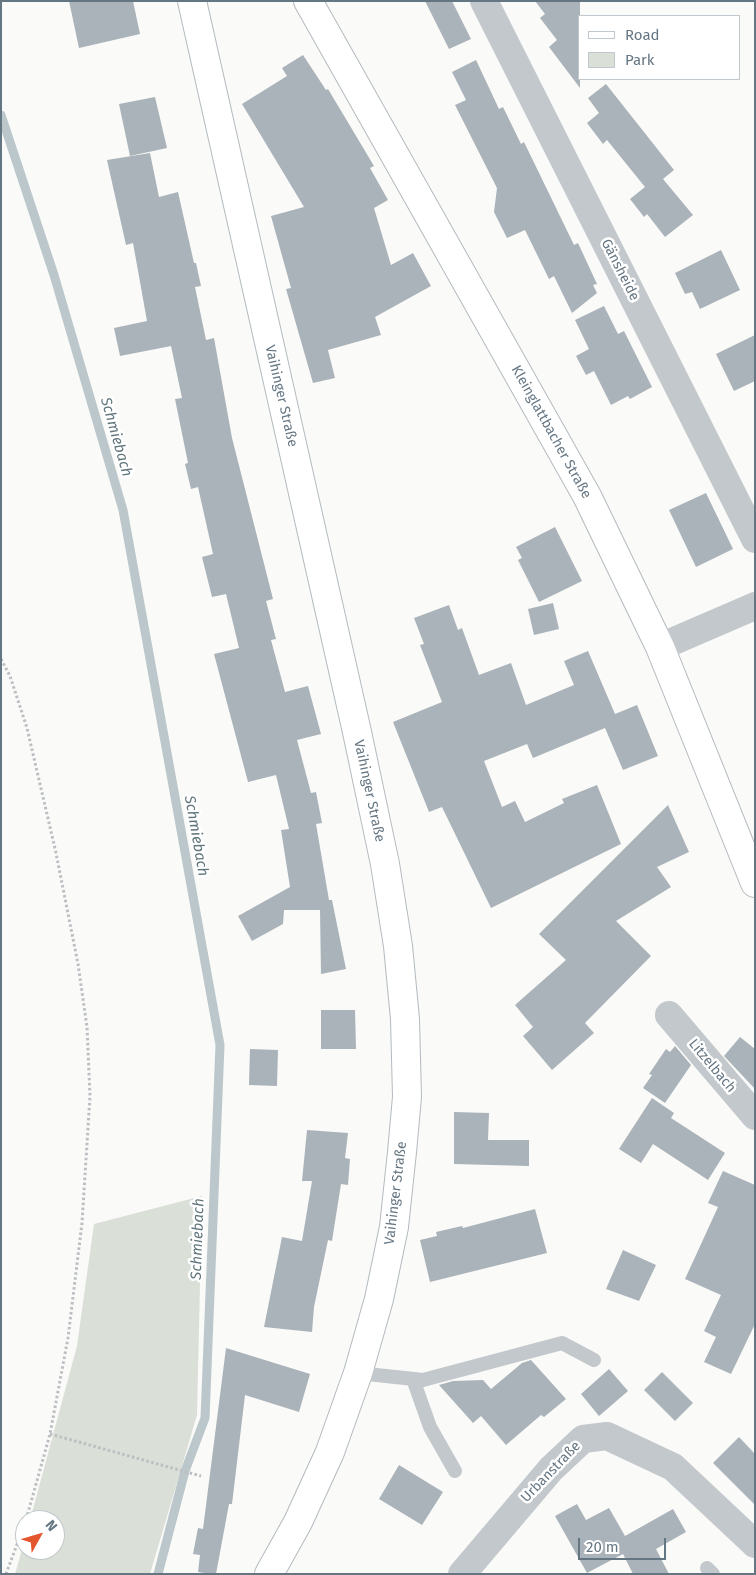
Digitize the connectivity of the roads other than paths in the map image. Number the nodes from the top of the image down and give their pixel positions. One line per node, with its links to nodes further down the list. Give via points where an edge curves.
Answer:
1 (192, 1): 11 (street, Vaihinger Straße, via 355,722 398,946 405,1019 406,1098 402,1152 394,1227 379,1299)
2 (308, 1): 6 (street, Kleinglattbacher Straße, via 587,496)
3 (484, 1): 4 (street, Gänsheide)
4 (755, 539)
5 (755, 606): 6 (street)
6 (660, 647): 7 (street, Kleinglattbacher Straße)
7 (755, 883)
8 (669, 1015): 9 (street, Litzelbach)
9 (755, 1116)
10 (594, 1360): 12 (lane, via 562,1343 423,1380)
11 (358, 1373): 12 (lane); 15 (street, Vaihinger Straße, via 330,1452 298,1522)
12 (413, 1379): 13 (lane, via 430,1426)
13 (455, 1471)
14 (755, 1544): 16 (street, Urbanstraße, via 673,1468 607,1436 583,1439 551,1469)
15 (269, 1574)
16 (462, 1574)

